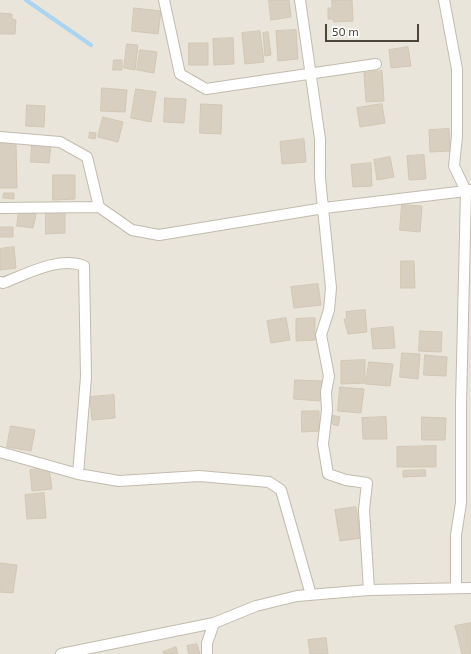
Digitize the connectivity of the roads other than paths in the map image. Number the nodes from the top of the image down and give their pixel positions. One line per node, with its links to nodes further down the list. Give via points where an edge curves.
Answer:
1 (164, 0): 5 (street, via 180,74 206,90)
2 (300, 0): 5 (street)
3 (444, 0): 7 (street, via 458,69 454,166)
4 (376, 64): 5 (street)
5 (311, 74): 10 (street, via 320,139 320,178)
6 (0, 137): 8 (street, via 60,142 87,157)
7 (468, 190): 10 (street); 14 (street, via 461,404 461,503 456,535)
8 (99, 207): 9 (street); 10 (street, via 132,230 159,234)
9 (0, 208)
10 (324, 208): 16 (street, via 331,288 329,310 321,335 329,376 323,444 328,474 367,483 364,510)
11 (0, 282): 13 (street, via 58,264 76,263 84,266 86,377)
12 (0, 452): 13 (street)
13 (78, 474): 17 (street, via 119,481 199,476 269,482 281,490)
14 (456, 588): 15 (street); 16 (street)
15 (471, 588)
16 (369, 590): 17 (street)
17 (311, 595): 18 (street, via 256,606)
18 (214, 623): 19 (street); 20 (street, via 207,643)
19 (61, 654)
20 (207, 654)

